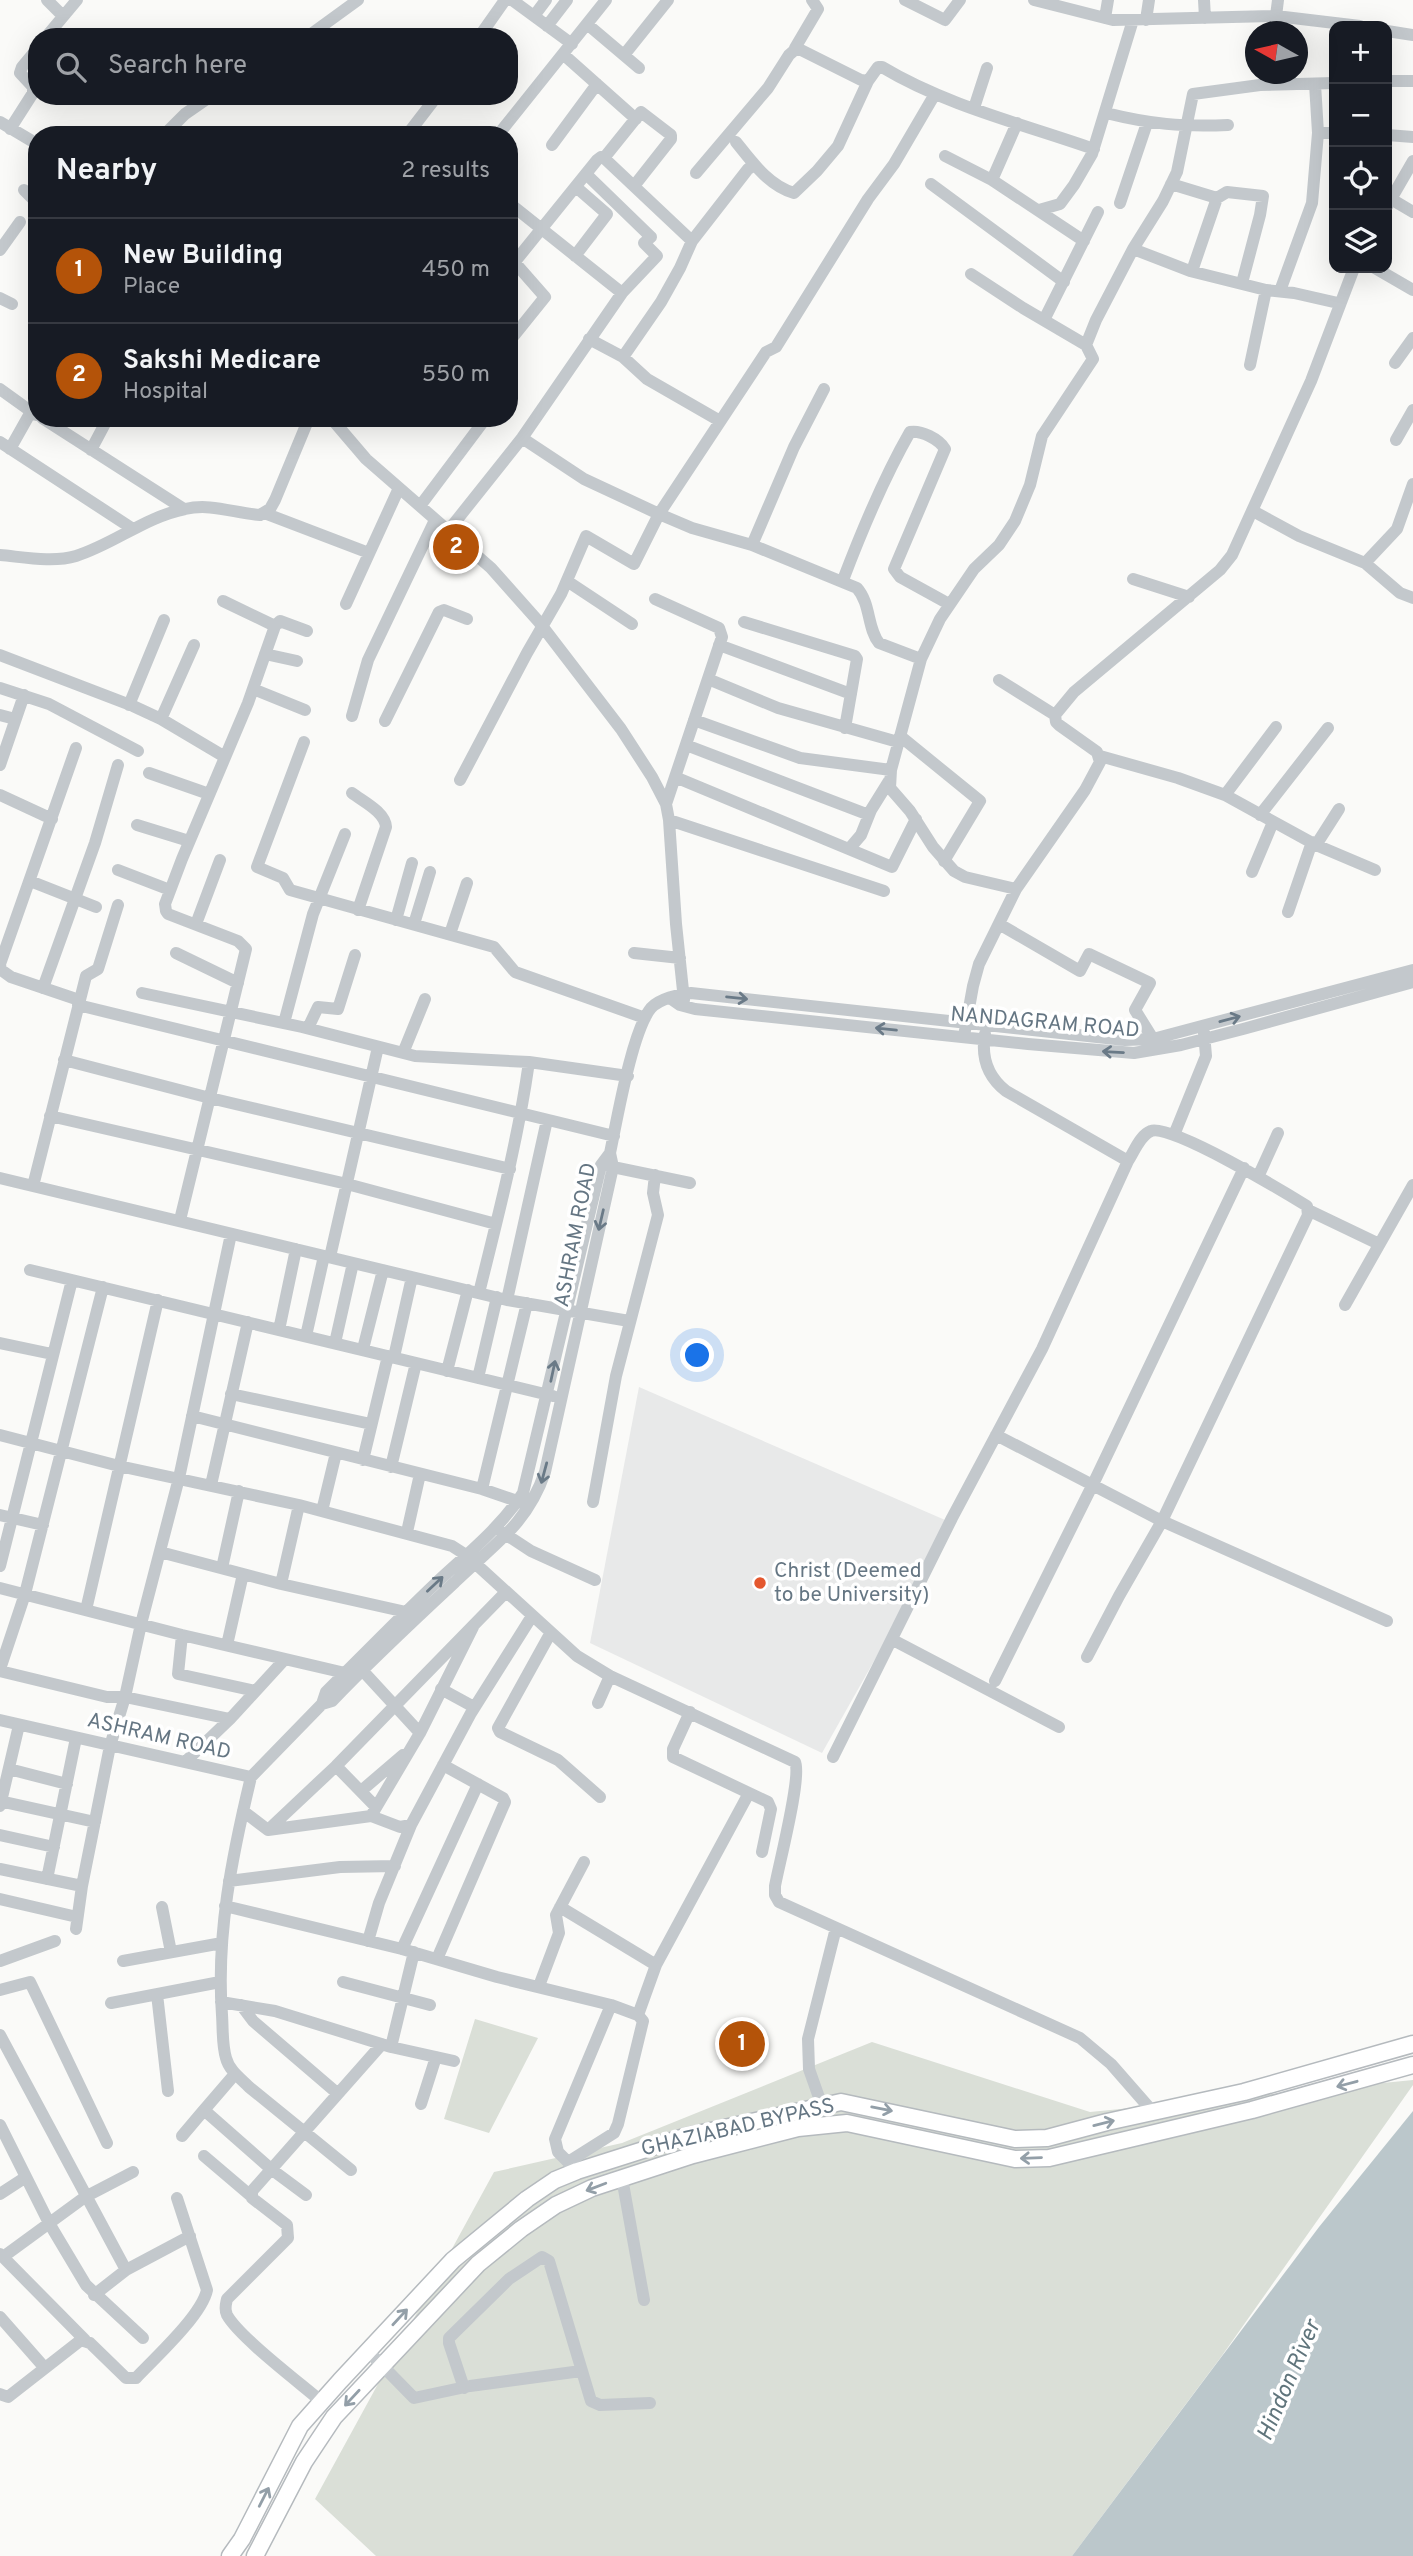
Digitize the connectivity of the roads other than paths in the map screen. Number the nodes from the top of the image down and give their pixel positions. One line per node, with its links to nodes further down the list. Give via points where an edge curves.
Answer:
1 (47, 0): 18 (street)
2 (77, 0): 18 (street)
3 (358, 0): 28 (street)
4 (546, 0): 19 (street)
5 (567, 0): 26 (street)
6 (606, 0): 25 (street)
7 (668, 0): 34 (street)
8 (812, 0): 32 (street, via 818,9)
9 (905, 0): 10 (street, via 945,20)
10 (960, 0)
11 (1034, 0): 17 (street)
12 (1108, 0): 21 (street)
13 (1149, 0): 23 (street)
14 (1204, 0): 22 (street)
15 (1278, 0): 20 (street)
16 (514, 1): 19 (street); 29 (street)
17 (1068, 4): 21 (street)
18 (63, 16): 27 (street)
19 (534, 16): 26 (street)
20 (1276, 16): 22 (street); 24 (street)
21 (1105, 18): 23 (street)
22 (1205, 18): 23 (street)
23 (1140, 20): 50 (street)
24 (1329, 22)
25 (587, 24): 33 (street); 34 (street)
26 (547, 26): 33 (street)
27 (54, 28)
28 (319, 28)
29 (488, 28)
30 (1392, 32): 31 (street)
31 (1413, 35)
32 (794, 48): 38 (street); 72 (street, via 774,80)
33 (568, 50): 43 (street); 58 (street)
34 (624, 55): 36 (street)
35 (28, 62): 41 (street, via 20,73)
36 (639, 68)
37 (987, 68): 49 (street)
38 (868, 81): 45 (street, via 880,66); 70 (street, via 838,146 794,193 782,190)
39 (1392, 81): 40 (street)
40 (1413, 81)
41 (28, 82)
42 (1329, 83): 44 (street)
43 (597, 84): 51 (street); 66 (street)
44 (1315, 84): 59 (street, via 1193,94); 60 (street)
45 (935, 94): 49 (street); 124 (street, via 776,347 766,352)
46 (28, 99): 55 (street)
47 (198, 105): 56 (street)
48 (430, 105): 57 (street)
49 (974, 108): 52 (street)
50 (1106, 113): 53 (street); 67 (street)
51 (636, 119): 69 (street); 77 (street, via 641,112 671,139)
52 (1017, 123): 67 (street); 74 (street)
53 (1147, 123): 59 (street); 84 (street)
54 (1228, 124): 59 (street)
55 (5, 126): 64 (street)
56 (173, 126)
57 (414, 126)
58 (505, 126)
59 (1187, 126): 76 (street)
60 (1318, 133): 61 (street); 108 (street, via 1312,203)
61 (1329, 133)
62 (1392, 135): 63 (street)
63 (1413, 137)
64 (28, 139)
65 (736, 142): 70 (street)
66 (552, 145)
67 (1094, 149): 88 (street, via 1060,204)
68 (945, 156): 74 (street)
69 (604, 158): 73 (street); 77 (street)
70 (755, 165): 93 (street)
71 (1411, 169): 83 (street)
72 (696, 173)
73 (586, 174): 78 (street); 81 (street)
74 (992, 180): 88 (street)
75 (931, 184): 104 (street)
76 (1171, 184): 82 (street); 95 (street)
77 (634, 186): 93 (street)
78 (576, 187): 86 (street); 92 (street)
79 (24, 190): 80 (street)
80 (28, 194)
81 (610, 197): 86 (street); 109 (street, via 651,237 644,243 657,256)
82 (1217, 198): 100 (street); 105 (street, via 1227,191 1263,196)
83 (1392, 198)
84 (1120, 203)
85 (1392, 204): 90 (street)
86 (599, 207): 98 (street, via 607,214)
87 (518, 210): 92 (street)
88 (1039, 210): 94 (street)
89 (1098, 212): 94 (street)
90 (1413, 212)
91 (20, 222): 96 (street)
92 (542, 230): 97 (street); 98 (street)
93 (692, 241): 116 (street, via 661,302)
94 (1084, 241): 104 (street)
95 (1133, 249): 100 (street); 115 (street)
96 (0, 250)
97 (518, 256)
98 (576, 256): 109 (street)
99 (518, 270): 112 (street, via 545,297)
100 (1192, 271): 105 (street)
101 (1351, 273): 110 (street)
102 (1384, 273): 107 (street)
103 (971, 274): 111 (street)
104 (1064, 282): 111 (street)
105 (1242, 283): 106 (street)
106 (1266, 290): 108 (street); 118 (street)
107 (1413, 290)
108 (1280, 291): 110 (street)
109 (622, 293): 114 (street)
110 (1338, 303): 138 (street, via 1311,381)
111 (1044, 320): 115 (street)
112 (518, 331)
113 (1413, 338): 117 (street)
114 (589, 339): 116 (street); 130 (street)
115 (1086, 345): 156 (street, via 1093,359 1042,436 1015,521)
116 (623, 357): 124 (street, via 647,379)
117 (1395, 363)
118 (1250, 365)
119 (0, 389): 121 (street)
120 (824, 389): 144 (street)
121 (28, 406)
122 (1413, 411): 131 (street)
123 (28, 421): 132 (street)
124 (720, 421): 140 (street)
125 (59, 427): 133 (street)
126 (103, 427): 133 (street)
127 (305, 427): 139 (street, via 275,500)
128 (339, 427): 135 (street)
129 (479, 427): 136 (street)
130 (522, 438): 140 (street, via 584,479); 143 (street)
131 (1396, 440)
132 (5, 446): 142 (street)
133 (91, 450): 137 (street)
134 (1413, 484): 147 (street, via 1397,529)
135 (399, 488): 136 (street); 145 (street)
136 (420, 506): 141 (street)
137 (184, 509): 139 (street, via 203,506); 142 (street)
138 (1252, 511): 147 (street); 151 (street, via 1232,555)
139 (264, 513): 145 (street)
140 (659, 514): 144 (street); 150 (street, via 634,564 586,536)
141 (435, 520): 143 (street); 180 (street, via 369,660)
142 (133, 529): 146 (street, via 76,556)
143 (448, 531): 162 (street, via 508,585)
144 (752, 545): 149 (street)
145 (369, 553): 155 (street)
146 (0, 555)
147 (1365, 563): 152 (street, via 1400,593)
148 (1133, 579): 151 (street)
149 (843, 580): 156 (street, via 888,475 910,432 916,431 939,441 945,449 894,569 900,577); 168 (street, via 863,595 875,638)
150 (567, 581): 160 (street); 162 (street)
151 (1189, 597): 179 (street, via 1074,692)
152 (1413, 598)
153 (655, 599): 165 (street, via 719,628)
154 (223, 601): 161 (street)
155 (346, 604)
156 (949, 604): 168 (street)
157 (467, 619): 184 (street, via 439,612)
158 (164, 620): 176 (street)
159 (744, 622): 174 (street, via 855,656)
160 (632, 624)
161 (275, 626): 163 (street, via 280,621); 166 (street)
162 (542, 626): 200 (street); 205 (street, via 621,729)
163 (307, 631)
164 (194, 645): 182 (street)
165 (719, 645): 170 (street); 174 (street)
166 (265, 654): 169 (street); 173 (street)
167 (0, 655): 176 (street)
168 (921, 659): 188 (street)
169 (297, 661)
170 (708, 679): 183 (street); 186 (street, via 778,708)
171 (999, 680): 179 (street)
172 (0, 688): 175 (street)
173 (253, 689): 177 (street); 194 (street)
174 (851, 694): 186 (street)
175 (23, 695): 181 (street); 192 (street)
176 (129, 705): 182 (street)
177 (305, 710)
178 (0, 715): 181 (street)
179 (1055, 715): 193 (street, via 1059,725)
180 (352, 716)
181 (15, 719): 195 (street)
182 (161, 719): 194 (street)
183 (694, 720): 190 (street); 198 (street, via 800,758)
184 (385, 721)
185 (1276, 727): 204 (street)
186 (845, 728): 188 (street)
187 (1328, 728): 208 (street)
188 (899, 739): 198 (street); 219 (street, via 980,801)
189 (304, 742): 231 (street, via 283,778 265,827 257,867 283,878 290,890)
190 (686, 745): 199 (street); 207 (street)
191 (76, 748): 209 (street)
192 (138, 751)
193 (1100, 756): 204 (street); 228 (street, via 1085,790)
194 (225, 757): 203 (street)
195 (0, 765)
196 (118, 765): 230 (street)
197 (149, 773): 203 (street)
198 (890, 775): 207 (street); 210 (street, via 894,795)
199 (675, 777): 205 (street); 217 (street)
200 (460, 780)
201 (352, 793): 234 (street, via 386,820)
202 (0, 794): 209 (street)
203 (209, 794): 215 (street)
204 (1225, 795): 208 (street)
205 (666, 804): 211 (street)
206 (1339, 808): 216 (street)
207 (869, 815): 217 (street)
208 (1260, 815): 212 (street)
209 (52, 819): 225 (street)
210 (916, 819): 217 (street, via 892,867); 219 (street)
211 (669, 820): 229 (street); 244 (street)
212 (1273, 822): 216 (street); 224 (street)
213 (137, 825): 215 (street)
214 (345, 834): 231 (street)
215 (189, 841): 227 (street)
216 (1314, 844): 222 (street); 235 (street)
217 (849, 849)
218 (220, 860): 237 (street)
219 (944, 861): 228 (street, via 965,877)
220 (412, 863): 236 (street)
221 (118, 870): 227 (street)
222 (1375, 870)
223 (430, 872): 238 (street)
224 (1252, 872)
225 (30, 881): 230 (street); 245 (street)
226 (467, 883): 240 (street)
227 (170, 890): 237 (street, via 166,911)
228 (1016, 890): 239 (street)
229 (884, 891)
230 (74, 899): 233 (street); 249 (street)
231 (319, 900): 234 (street); 258 (street)
232 (118, 905): 254 (street, via 98,969 86,976)
233 (96, 907)
234 (358, 910): 236 (street)
235 (1288, 912)
236 (396, 920): 238 (street)
237 (196, 924): 247 (street, via 244,945)
238 (414, 924): 240 (street)
239 (999, 924): 262 (street, via 979,964); 265 (street, via 1080,971 1089,954 1150,983 1135,1010)
240 (450, 934): 257 (street, via 494,947 514,972)
241 (176, 953): 247 (street)
242 (634, 953): 244 (street)
243 (355, 955): 261 (street, via 338,1009 318,1007)
244 (680, 958): 253 (street)
245 (0, 965): 249 (street, via 10,977)
246 (1413, 970): 251 (street, NANDAGRAM ROAD)
247 (238, 982): 256 (street)
248 (1413, 982): 251 (street, NANDAGRAM ROAD)
249 (43, 988): 254 (street)
250 (142, 993): 256 (street)
251 (1333, 998): 263 (street, NANDAGRAM ROAD)
252 (425, 999): 268 (street)
253 (684, 1000): 255 (street, NANDAGRAM ROAD, one-way to 255); 257 (street, NANDAGRAM ROAD, via 670,998 653,1006); 259 (street, NANDAGRAM ROAD)
254 (79, 1002): 266 (street); 269 (street)
255 (828, 1008): 259 (street); 262 (street, NANDAGRAM ROAD)
256 (230, 1011): 258 (street); 266 (street)
257 (645, 1018): 271 (street)
258 (284, 1023): 261 (street)
259 (827, 1023): 262 (street, NANDAGRAM ROAD, one-way to 259)
260 (986, 1026): 262 (street, NANDAGRAM ROAD); 264 (street); 265 (street, NANDAGRAM ROAD)
261 (308, 1028): 267 (street)
262 (965, 1030): 264 (street, NANDAGRAM ROAD)
263 (1204, 1032): 264 (street, NANDAGRAM ROAD, one-way to 264, via 1134,1053); 265 (street, NANDAGRAM ROAD); 279 (street, via 1206,1056)
264 (984, 1039): 282 (street, via 984,1060 995,1082)
265 (1153, 1039)
266 (223, 1040): 272 (street); 273 (street)
267 (378, 1047): 268 (street); 272 (street)
268 (403, 1053): 270 (street)
269 (64, 1060): 273 (street); 275 (street)
270 (529, 1062): 271 (street); 274 (street)
271 (628, 1076): 280 (street)
272 (372, 1078): 274 (street); 277 (street)
273 (209, 1098): 277 (street); 281 (street)
274 (521, 1114): 276 (street); 285 (street)
275 (50, 1116): 281 (street); 292 (street)
276 (547, 1120): 280 (street); 307 (street)
277 (359, 1133): 285 (street); 290 (street)
278 (1278, 1133): 287 (street)
279 (1174, 1135): 282 (street, via 1151,1131); 284 (street)
280 (614, 1136): 283 (street, ASHRAM ROAD)
281 (197, 1150): 290 (street); 294 (street)
282 (1128, 1161): 333 (street, via 1042,1349)
283 (607, 1166): 286 (street); 311 (street, ASHRAM ROAD); 312 (street, ASHRAM ROAD, one-way to 312)
284 (1244, 1168): 287 (street); 343 (street)
285 (510, 1169): 295 (street)
286 (655, 1175): 289 (street); 314 (street, via 657,1215)
287 (1258, 1177): 293 (street)
288 (0, 1178): 292 (street)
289 (690, 1183)
290 (347, 1184): 295 (street); 299 (street)
291 (1413, 1185): 297 (street)
292 (33, 1186): 294 (street)
293 (1308, 1210): 297 (street); 352 (street)
294 (180, 1220): 296 (street)
295 (496, 1224): 306 (street)
296 (231, 1234): 298 (street); 313 (street)
297 (1379, 1244): 310 (street)
298 (296, 1249): 299 (street); 316 (street)
299 (327, 1257): 300 (street); 317 (street)
300 (353, 1263): 302 (street); 319 (street)
301 (30, 1270): 304 (street)
302 (383, 1270): 303 (street); 320 (street)
303 (412, 1277): 306 (street); 322 (street)
304 (72, 1280): 305 (street); 321 (street)
305 (103, 1287): 308 (street); 335 (street)
306 (473, 1292): 307 (street); 324 (street)
307 (502, 1298): 309 (street); 325 (street)
308 (158, 1300): 313 (street); 338 (street)
309 (527, 1303): 311 (street); 326 (street)
310 (1345, 1305)
311 (566, 1309): 312 (street); 328 (street, ASHRAM ROAD, one-way to 311)
312 (580, 1311): 314 (street); 328 (street, ASHRAM ROAD)
313 (215, 1313): 315 (street); 329 (street)
314 (629, 1321): 347 (street)
315 (248, 1322): 316 (street); 327 (street)
316 (279, 1330): 317 (street)
317 (306, 1336): 319 (street)
318 (0, 1343): 321 (street)
319 (335, 1343): 320 (street)
320 (363, 1349): 322 (street)
321 (52, 1354): 334 (street)
322 (391, 1356): 323 (street); 331 (street)
323 (416, 1363): 324 (street); 339 (street)
324 (447, 1371): 325 (street)
325 (478, 1378): 326 (street)
326 (509, 1384): 328 (street); 344 (street)
327 (231, 1394): 330 (street); 331 (street)
328 (554, 1396): 346 (street, ASHRAM ROAD); 349 (street, ASHRAM ROAD, one-way to 349, via 545,1472)
329 (192, 1416): 330 (street); 341 (street)
330 (223, 1424): 336 (street); 342 (street)
331 (371, 1424): 337 (street)
332 (0, 1435): 334 (street)
333 (996, 1435): 343 (street); 374 (street)
334 (29, 1442): 335 (street); 351 (street)
335 (61, 1450): 338 (street); 353 (street)
336 (336, 1453): 337 (street); 350 (street)
337 (363, 1460): 339 (street)
338 (120, 1465): 341 (street); 366 (street)
339 (391, 1467): 340 (street)
340 (420, 1474): 344 (street); 355 (street)
341 (178, 1478): 342 (street); 356 (street)
342 (211, 1485): 345 (street)
343 (1093, 1485): 352 (street); 382 (street)
344 (482, 1489): 346 (street)
345 (239, 1491): 348 (street); 359 (street)
346 (518, 1501): 349 (street); 354 (street, ASHRAM ROAD)
347 (593, 1502)
348 (299, 1505): 350 (street); 362 (street)
349 (531, 1506): 354 (street, ASHRAM ROAD)
350 (322, 1510): 355 (street)
351 (6, 1516): 353 (street); 358 (street)
352 (1162, 1521): 369 (street); 376 (street)
353 (43, 1525): 365 (street)
354 (501, 1531): 357 (street, ASHRAM ROAD); 361 (street, via 531,1551)
355 (407, 1532): 357 (street, via 447,1544)
356 (160, 1552): 359 (street); 370 (street)
357 (470, 1559): 364 (street); 367 (street, ASHRAM ROAD)
358 (0, 1566)
359 (222, 1568): 360 (street)
360 (243, 1574): 362 (street); 375 (street)
361 (595, 1580)
362 (281, 1584): 367 (street)
363 (0, 1588): 365 (street)
364 (505, 1593): 368 (street); 371 (street)
365 (25, 1594): 366 (street); 378 (street)
366 (86, 1610): 370 (street)
367 (410, 1616): 379 (street, ASHRAM ROAD); 381 (street, ASHRAM ROAD)
368 (532, 1616): 372 (street); 388 (street)
369 (1387, 1621)
370 (141, 1624): 373 (street); 385 (street)
371 (473, 1627): 383 (street); 387 (street)
372 (550, 1634): 380 (street); 408 (street, via 498,1728 558,1760)
373 (182, 1635): 375 (street); 384 (street, via 178,1674)
374 (893, 1640): 393 (street); 398 (street)
375 (227, 1646): 377 (street)
376 (1087, 1657)
377 (285, 1659): 381 (street); 384 (street)
378 (0, 1670): 385 (street, via 107,1697)
379 (362, 1671): 381 (street, ASHRAM ROAD); 387 (street)
380 (610, 1676): 386 (street); 389 (street)
381 (348, 1677): 403 (street, ASHRAM ROAD, via 332,1702 322,1704)
382 (995, 1681)
383 (441, 1689): 388 (street); 394 (street)
384 (255, 1691): 390 (street)
385 (125, 1697): 390 (street); 396 (street)
386 (598, 1703)
387 (395, 1706): 394 (street); 401 (street)
388 (474, 1707): 400 (street)
389 (690, 1712): 407 (street, via 673,1757); 429 (street, via 797,1764 775,1895 779,1902)
390 (230, 1719): 399 (street)
391 (0, 1720): 392 (street, ASHRAM ROAD)
392 (19, 1724): 395 (street, ASHRAM ROAD); 402 (street)
393 (1059, 1727)
394 (420, 1732): 397 (street)
395 (76, 1738): 396 (street, ASHRAM ROAD); 404 (street)
396 (110, 1746): 399 (street, ASHRAM ROAD); 413 (street)
397 (411, 1749): 406 (street); 411 (street)
398 (833, 1757)
399 (185, 1762): 403 (street, ASHRAM ROAD)
400 (443, 1765): 405 (street); 414 (street)
401 (336, 1766): 406 (street); 415 (street)
402 (9, 1769): 404 (street); 409 (street)
403 (251, 1777): 410 (street)
404 (67, 1784): 412 (street)
405 (478, 1784): 433 (street); 435 (street, via 503,1798 505,1804)
406 (361, 1791): 411 (street)
407 (749, 1793): 418 (street, via 771,1805); 438 (street)
408 (600, 1797)
409 (0, 1803): 412 (street)
410 (243, 1811): 415 (street); 423 (street)
411 (374, 1811): 414 (street, via 400,1827); 415 (street)
412 (61, 1814): 413 (street); 417 (street)
413 (95, 1822): 424 (street)
414 (411, 1825): 420 (street)
415 (268, 1830)
416 (0, 1835): 417 (street)
417 (54, 1846): 422 (street)
418 (762, 1852)
419 (584, 1862): 428 (street)
420 (395, 1866): 423 (street, via 340,1867); 431 (street)
421 (0, 1868): 422 (street)
422 (47, 1879): 424 (street)
423 (229, 1881): 426 (street)
424 (82, 1886): 425 (street, via 76,1923)
425 (0, 1899)
426 (225, 1906): 431 (street); 432 (street)
427 (162, 1907): 434 (street)
428 (560, 1907): 438 (street); 441 (street, via 556,1917 559,1933)
429 (836, 1928): 461 (street, via 808,2039 809,2069); 463 (street, via 1080,2038 1111,2064)
430 (55, 1941): 436 (street)
431 (368, 1941): 433 (street)
432 (222, 1943): 434 (street); 439 (street)
433 (408, 1951): 435 (street); 444 (street)
434 (171, 1952): 437 (street)
435 (437, 1959): 441 (street)
436 (0, 1961)
437 (123, 1961)
438 (656, 1965): 450 (street)
439 (220, 1982): 443 (street); 445 (street)
440 (343, 1982): 444 (street)
441 (539, 1986): 448 (street)
442 (0, 1990): 468 (street, via 30,1982)
443 (157, 1994): 446 (street); 458 (street)
444 (403, 1998): 447 (street); 453 (street)
445 (221, 2002): 449 (street); 457 (street, via 225,2057)
446 (111, 2003)
447 (430, 2005)
448 (611, 2005): 450 (street); 470 (street, via 555,2138 558,2152)
449 (241, 2006): 453 (street, via 275,2011); 459 (street)
450 (638, 2015): 470 (street, via 643,2021 614,2133)
451 (0, 2035): 479 (street)
452 (1413, 2044): 463 (main road, GHAZIABAD BYPASS, via 1244,2092)
453 (387, 2045): 454 (street); 459 (street)
454 (436, 2057): 455 (street); 460 (street)
455 (454, 2061)
456 (1413, 2066): 475 (main road, GHAZIABAD BYPASS, one-way to 475, via 1049,2158 1015,2159 847,2123 798,2128)
457 (236, 2074): 462 (street); 465 (street)
458 (168, 2091)
459 (337, 2094): 465 (street)
460 (421, 2104)
461 (822, 2106): 463 (main road, GHAZIABAD BYPASS, one-way to 463, via 841,2102 1014,2138 1047,2138); 470 (main road, GHAZIABAD BYPASS)
462 (204, 2110): 466 (street); 471 (street)
463 (1153, 2112)
464 (0, 2125): 467 (street)
465 (305, 2133): 471 (street); 472 (street)
466 (182, 2136)
467 (4, 2143): 474 (street)
468 (107, 2143)
469 (204, 2156): 478 (street)
470 (573, 2166): 492 (main road, GHAZIABAD BYPASS, one-way to 470, via 453,2260)
471 (271, 2169): 477 (street); 478 (street)
472 (351, 2170)
473 (133, 2172): 479 (street)
474 (26, 2178): 476 (street); 481 (street)
475 (622, 2178): 488 (street); 493 (main road, GHAZIABAD BYPASS, one-way to 493, via 556,2205 521,2229 478,2264)
476 (0, 2194)
477 (306, 2195)
478 (251, 2196): 487 (street, via 287,2225 288,2238)
479 (85, 2197): 481 (street); 484 (street)
480 (177, 2198): 482 (street)
481 (49, 2223): 483 (street); 486 (street)
482 (190, 2236): 484 (street); 485 (street)
483 (1, 2255): 491 (street)
484 (126, 2270): 486 (street)
485 (208, 2290): 487 (street); 491 (street, via 181,2329 136,2378 126,2378)
486 (94, 2295): 490 (street)
487 (228, 2299): 498 (street, via 227,2316)
488 (644, 2300)
489 (0, 2317): 494 (street)
490 (143, 2338)
491 (85, 2340): 494 (street, via 74,2343)
492 (368, 2351): 493 (street); 498 (main road, GHAZIABAD BYPASS)
493 (382, 2365): 496 (street, via 414,2398); 501 (main road, GHAZIABAD BYPASS, one-way to 501, via 334,2417 303,2462)
494 (44, 2367): 497 (street, via 8,2398)
495 (581, 2371): 496 (street); 496 (street, via 549,2261 542,2257 509,2279 449,2338); 499 (street, via 595,2404)
496 (464, 2388)
497 (0, 2394)
498 (322, 2402): 500 (main road, GHAZIABAD BYPASS, one-way to 498, via 300,2426)
499 (650, 2403)
500 (230, 2556)
501 (255, 2556)

